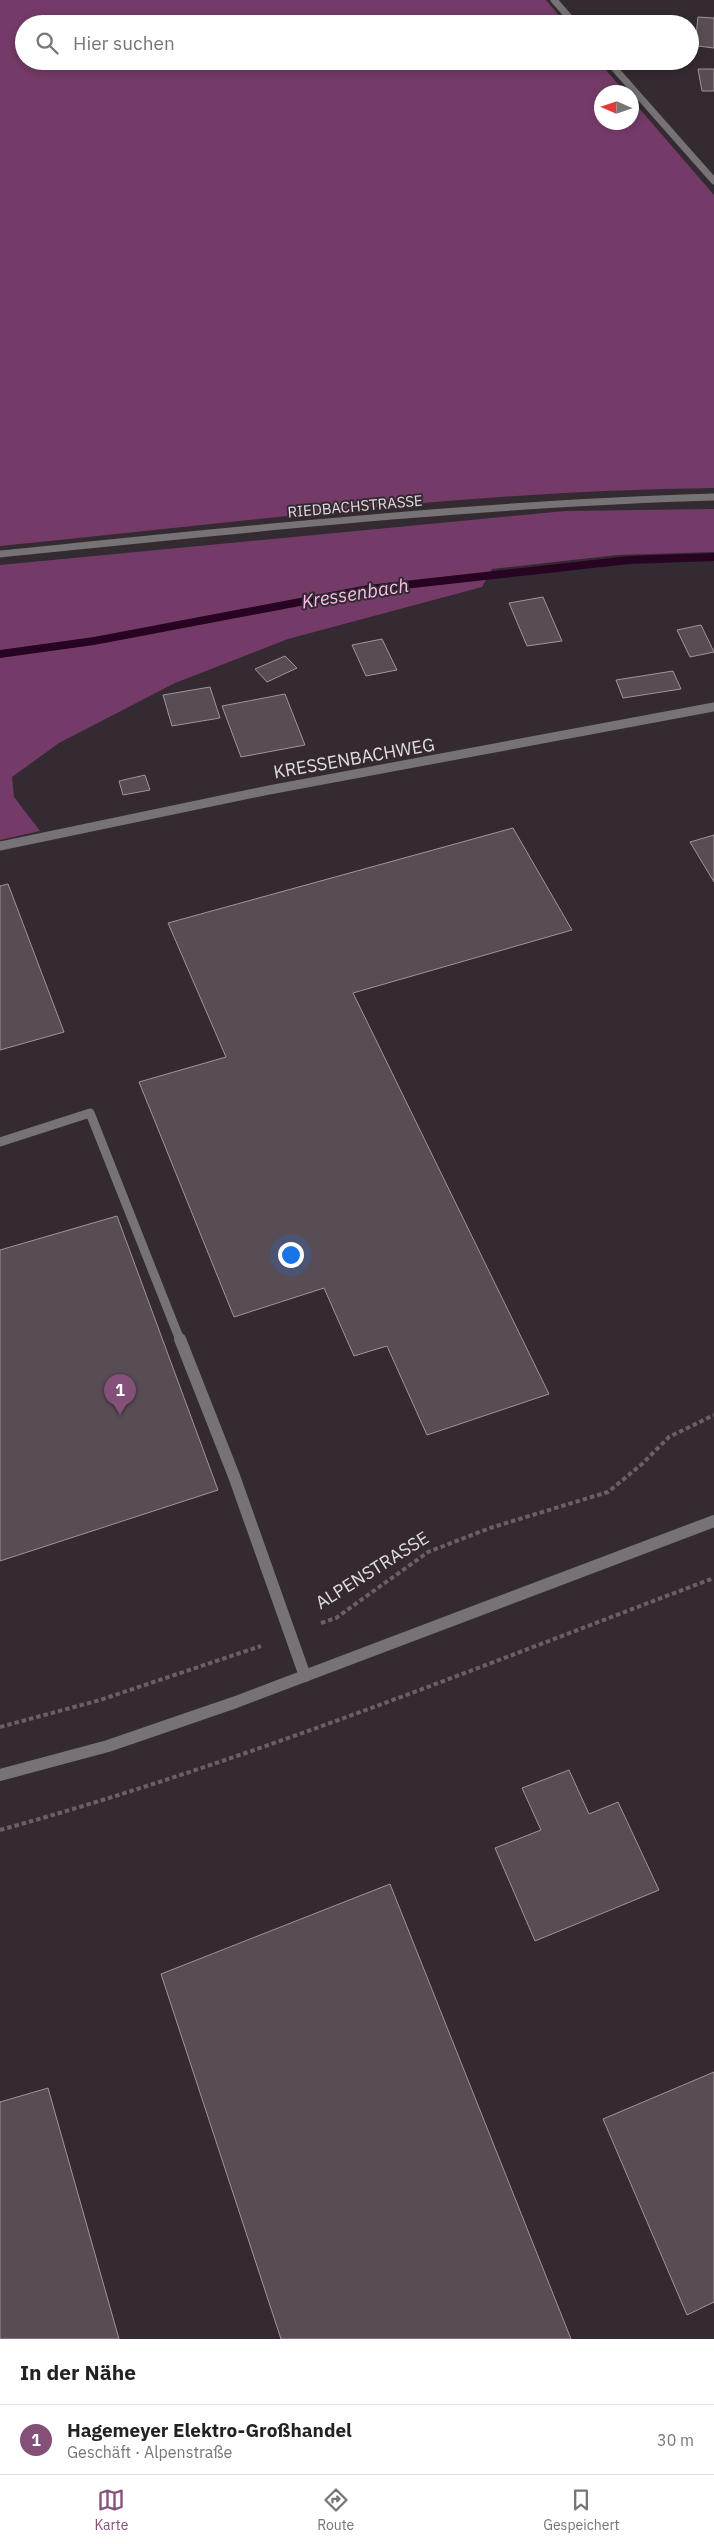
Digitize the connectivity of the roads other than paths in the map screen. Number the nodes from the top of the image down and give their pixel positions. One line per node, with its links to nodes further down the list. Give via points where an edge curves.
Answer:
1 (554, 0): 2 (street)
2 (567, 15)
3 (616, 70): 4 (street)
4 (714, 180)
5 (714, 497): 6 (street, RIEDBACHSTRASSE, via 490,507)
6 (0, 554)
7 (714, 707): 8 (street, KRESSENBACHWEG, via 269,790)
8 (0, 846)
9 (0, 1142): 11 (street, via 90,1113 234,1476)
10 (714, 1521): 11 (street)
11 (305, 1676): 12 (street, via 108,1746)
12 (0, 1776)

